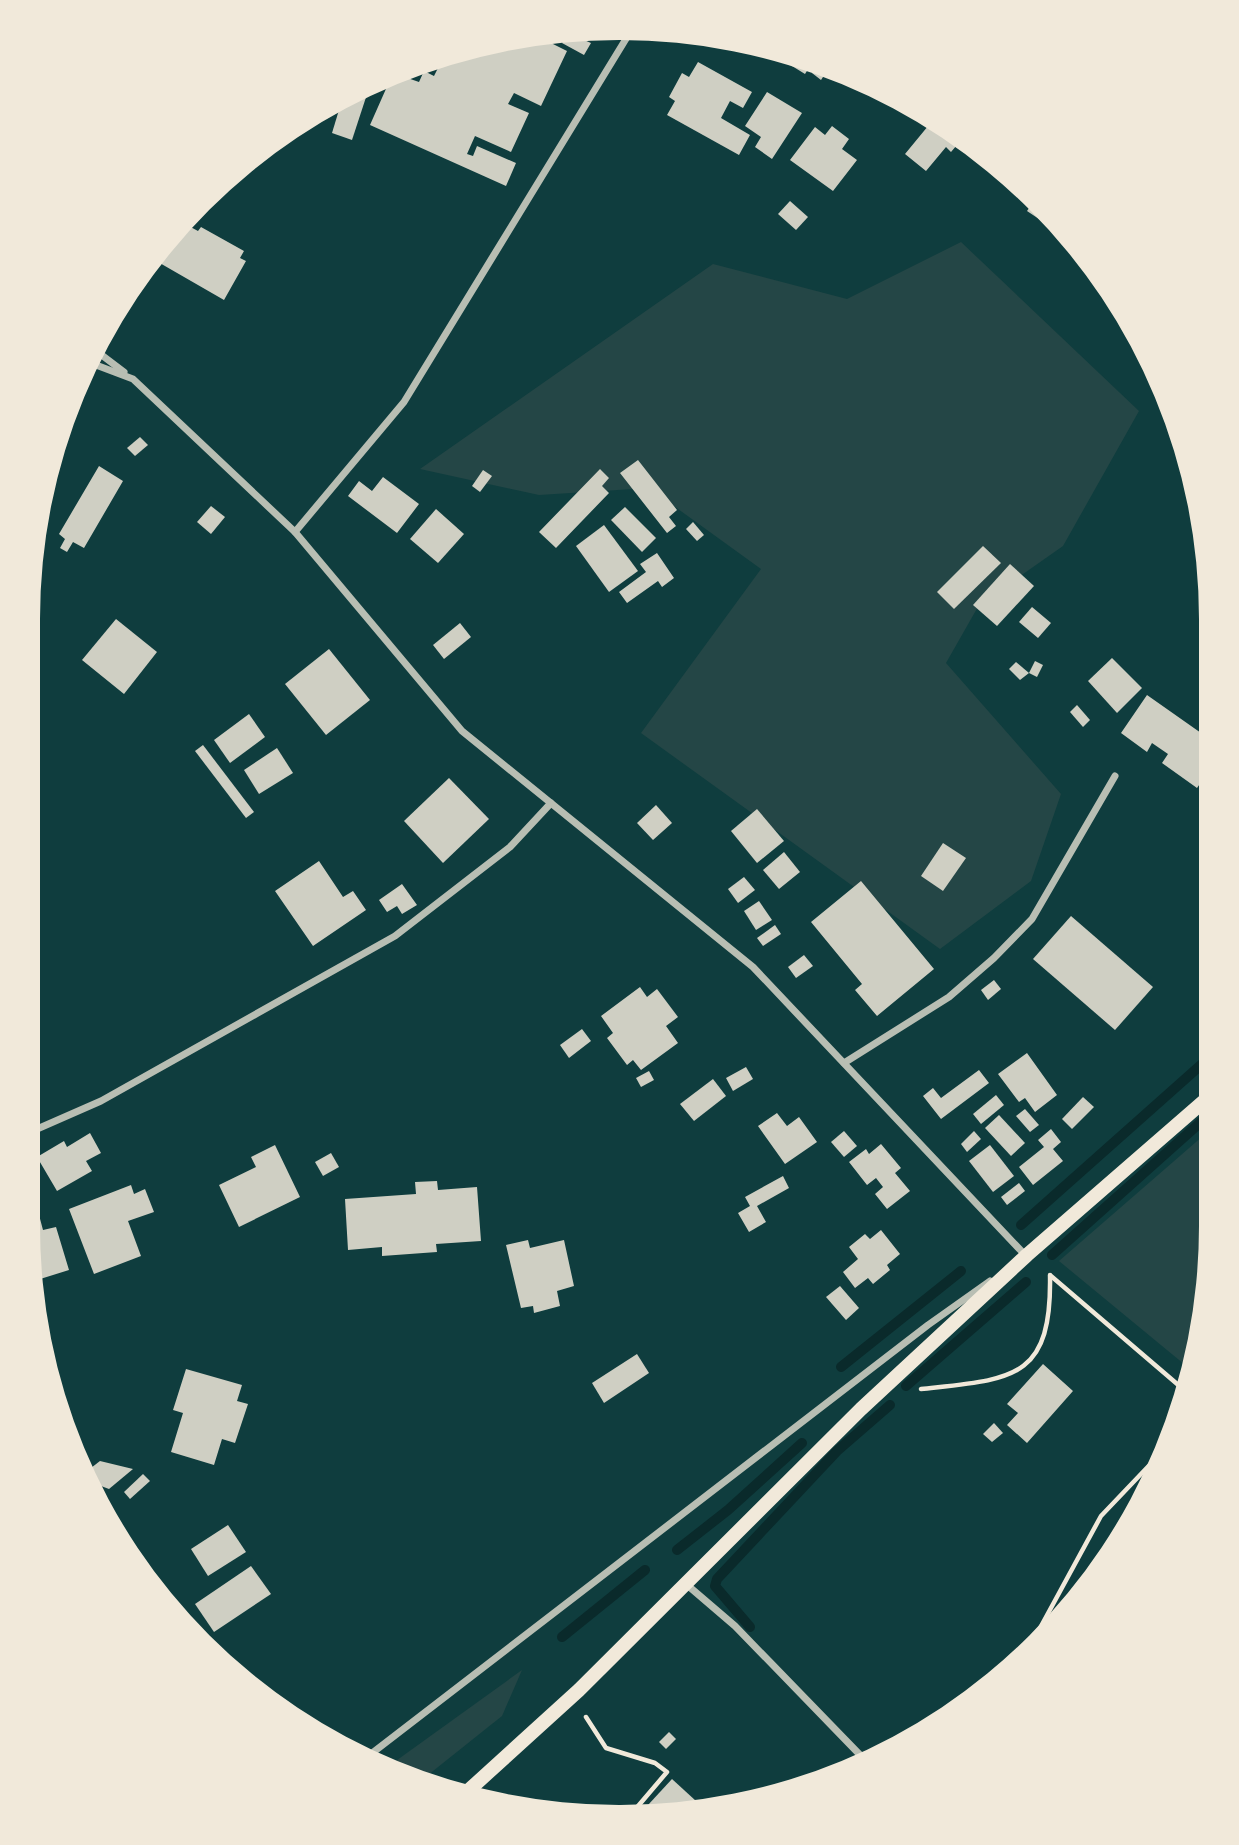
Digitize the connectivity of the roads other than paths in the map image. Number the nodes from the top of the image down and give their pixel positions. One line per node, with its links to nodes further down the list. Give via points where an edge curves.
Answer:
1 (625, 40): 5 (street, via 404,402)
2 (104, 357): 4 (street)
3 (99, 366): 4 (street)
4 (133, 379): 5 (street)
5 (295, 532): 7 (street, via 462,732)
6 (1115, 776): 8 (street, via 1032,919 949,997)
7 (551, 803): 8 (street, via 753,967); 10 (street, via 510,847 395,936 101,1101)
8 (844, 1063): 11 (street)
9 (1199, 1105): 11 (main road)
10 (40, 1128)
11 (1027, 1255): 12 (main road, via 860,1409); 13 (street, via 928,1325)
12 (684, 1583): 14 (street, via 735,1626); 15 (main road, via 573,1696)
13 (375, 1751)
14 (858, 1753)
15 (474, 1786)

